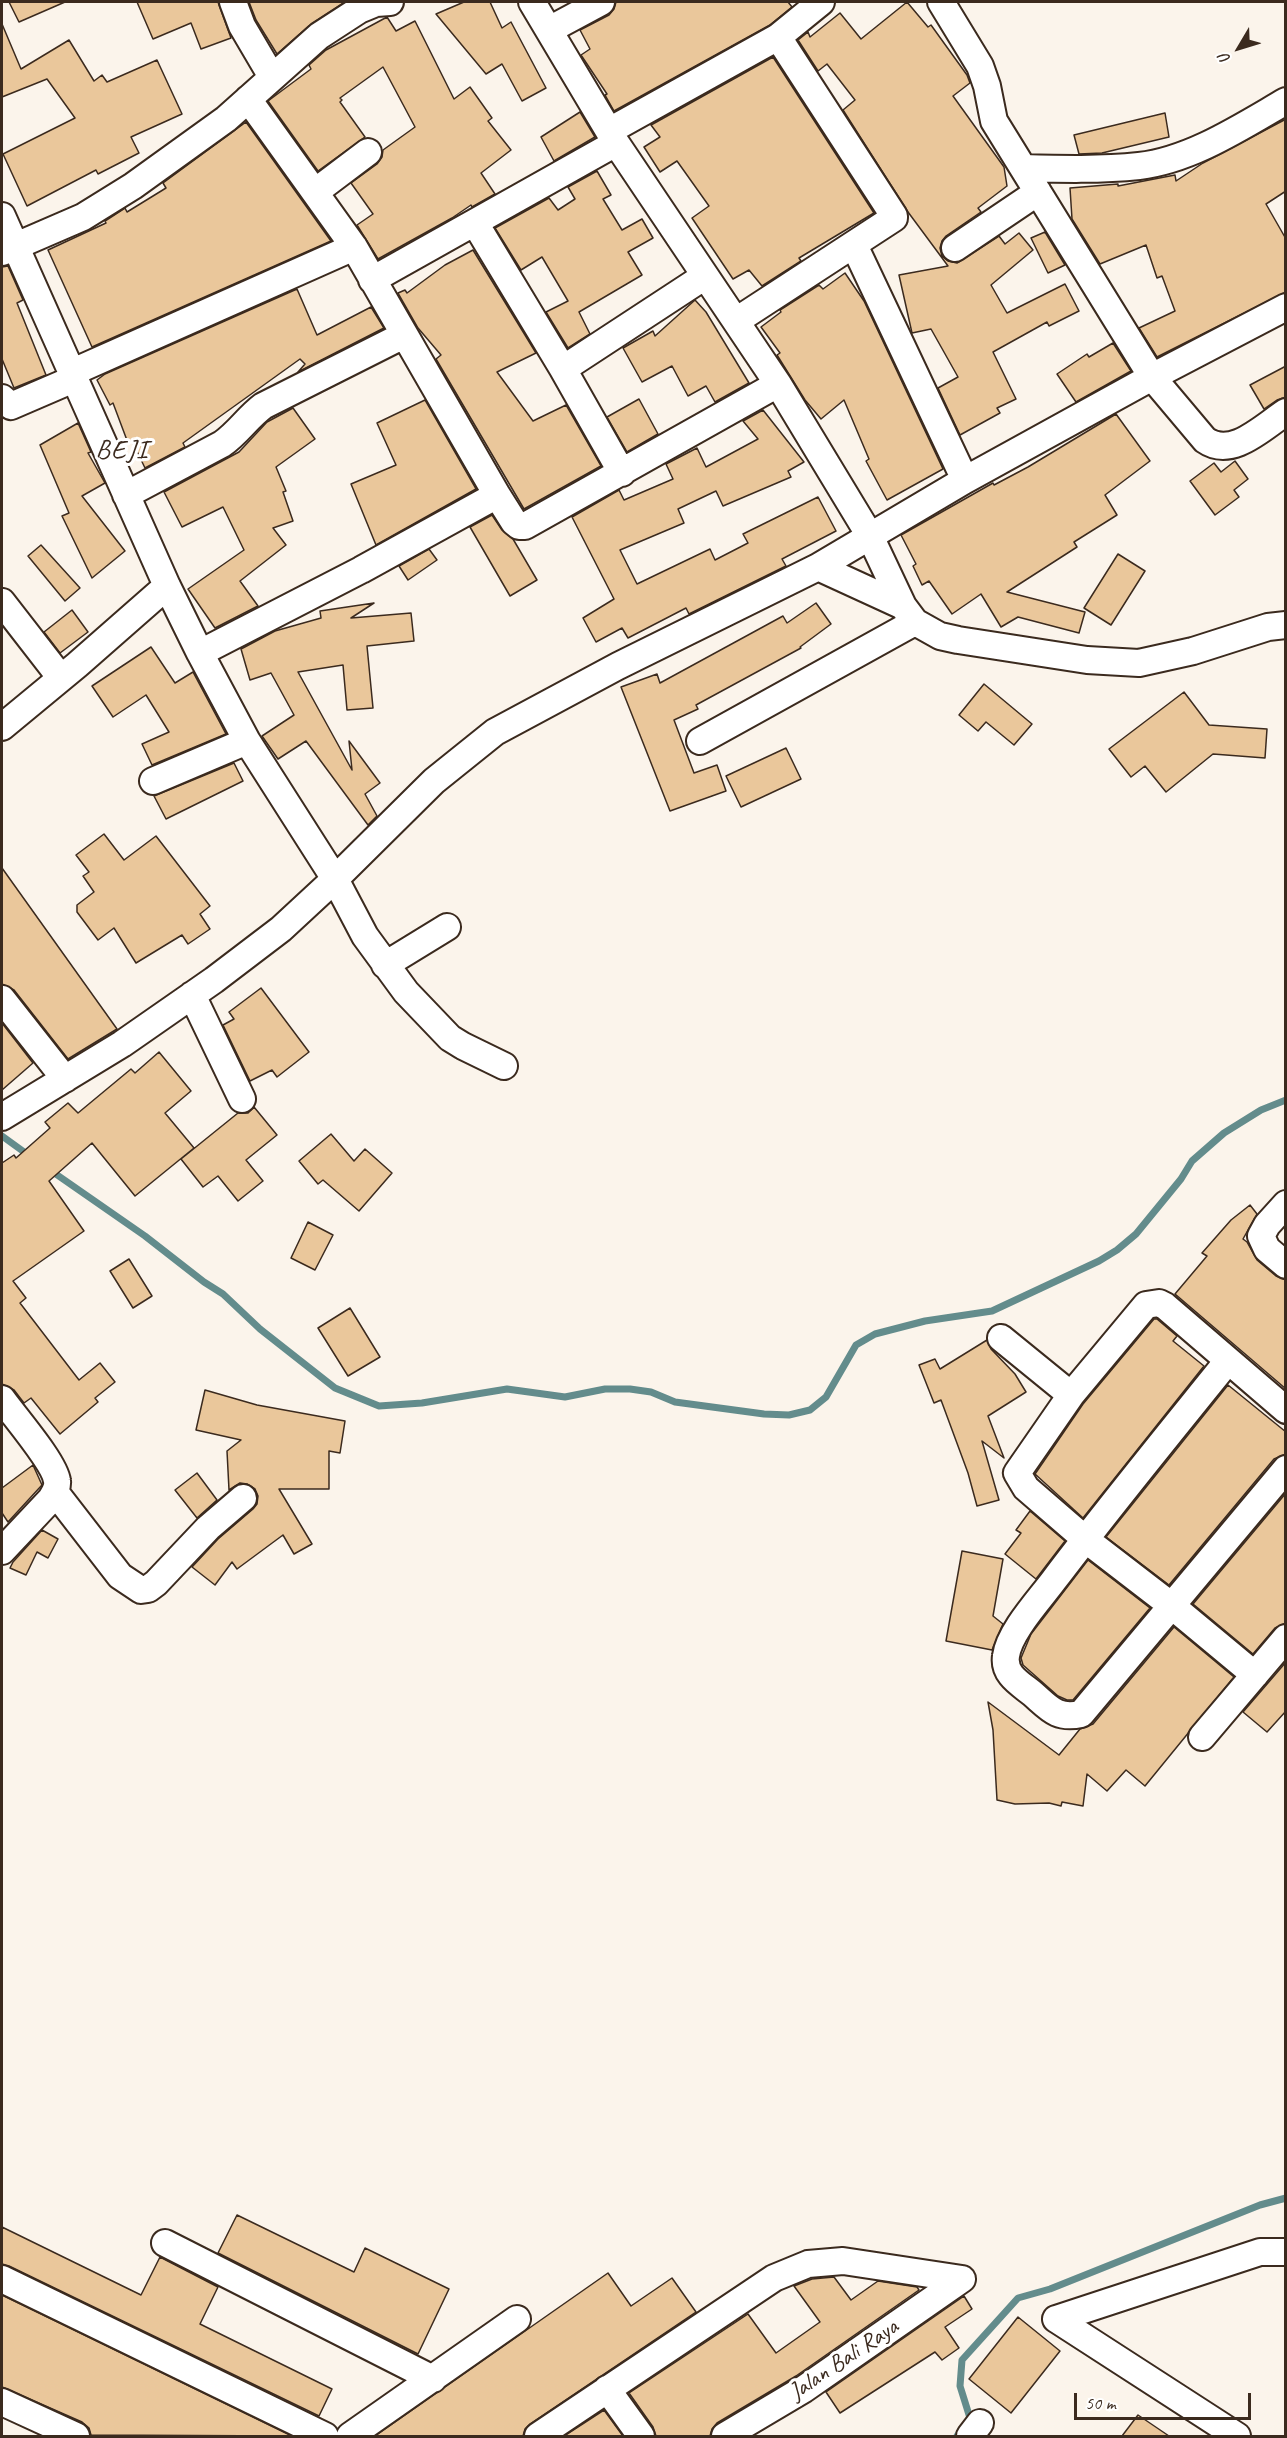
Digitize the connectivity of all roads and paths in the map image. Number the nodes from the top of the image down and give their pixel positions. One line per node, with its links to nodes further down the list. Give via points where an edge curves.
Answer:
1 (233, 2): 9 (street, via 242,26)
2 (381, 2): 9 (street, via 344,18)
3 (532, 2): 7 (street)
4 (601, 2): 7 (street)
5 (941, 2): 14 (street, via 980,66 994,121)
6 (806, 7): 8 (street)
7 (549, 30): 12 (street)
8 (778, 37): 12 (street); 19 (street, via 894,216)
9 (272, 77): 10 (street)
10 (248, 99): 15 (street); 22 (street, via 133,186 83,217)
11 (1286, 101): 14 (street, via 1191,152 1141,166)
12 (613, 137): 18 (street); 23 (street)
13 (368, 152): 15 (street)
14 (1023, 168): 16 (street)
15 (315, 192): 20 (street)
16 (1038, 192): 21 (street); 30 (street)
17 (2, 216): 22 (street)
18 (475, 223): 24 (street); 28 (street)
19 (854, 245): 26 (street); 35 (street)
20 (354, 247): 24 (street); 29 (street)
21 (955, 248)
22 (8, 249): 29 (street)
23 (705, 276): 26 (street); 28 (street)
24 (372, 280): 27 (street)
25 (1286, 307): 30 (street)
26 (736, 321): 31 (street)
27 (404, 335): 36 (street, via 262,406 222,444); 37 (street)
28 (563, 369): 34 (street)
29 (74, 375): 32 (street, via 11,406); 36 (street)
30 (1152, 377): 33 (street, via 1214,446 1237,443); 35 (street)
31 (778, 384): 34 (street); 38 (street)
32 (2, 398)
33 (1286, 412)
34 (622, 473): 37 (street, via 525,526 514,522)
35 (965, 480): 38 (street)
36 (126, 495): 40 (street)
37 (497, 495): 44 (street)
38 (870, 536): 39 (street); 42 (street)
39 (818, 567): 42 (street); 50 (street, via 495,732 434,781)
40 (167, 586): 44 (street); 45 (street)
41 (2, 602): 45 (street)
42 (909, 614): 43 (street, via 940,636 958,640 1087,660 1139,663); 48 (street)
43 (1286, 625)
44 (200, 653): 47 (street)
45 (62, 678): 46 (street)
46 (2, 727)
47 (247, 741): 49 (street); 50 (street)
48 (700, 741)
49 (153, 781)
50 (335, 879): 52 (street); 53 (street, via 281,928)
51 (447, 927): 52 (street)
52 (385, 965): 55 (street, via 450,1038)
53 (192, 995): 56 (street); 57 (street)
54 (2, 999): 56 (street)
55 (504, 1066)
56 (65, 1079): 58 (street)
57 (242, 1099)
58 (2, 1117)
59 (1286, 1204): 60 (street, via 1261,1236 1267,1249)
60 (1286, 1265)
61 (1001, 1338): 63 (street)
62 (1227, 1362): 63 (street, via 1165,1306 1152,1303 1146,1305); 65 (street); 69 (street)
63 (1071, 1395): 69 (street, via 1017,1473 1026,1488)
64 (2, 1399): 67 (street, via 51,1467 57,1481)
65 (1286, 1410)
66 (1286, 1469): 71 (street)
67 (55, 1492): 68 (street, via 120,1575 141,1590 156,1584 208,1528); 70 (street, via 42,1511)
68 (243, 1498)
69 (1085, 1539): 71 (street); 71 (street, via 1027,1616 1006,1654 1009,1674 1051,1709 1067,1717 1081,1714)
70 (2, 1551)
71 (1172, 1606): 73 (street)
72 (1286, 1638): 73 (street)
73 (1255, 1675): 74 (street)
74 (1202, 1737)
75 (165, 2243): 79 (street)
76 (1286, 2252): 88 (street, via 1260,2252 1056,2319)
77 (2, 2278): 83 (street)
78 (517, 2319): 79 (street)
79 (433, 2379): 84 (street)
80 (607, 2389): 85 (street); 86 (street); 87 (street, Jalan Bali Raya, via 774,2278 808,2264 843,2260 962,2279 804,2389)
81 (2, 2402): 82 (street)
82 (76, 2436)
83 (325, 2436)
84 (350, 2436)
85 (538, 2436)
86 (641, 2436)
87 (725, 2436)
88 (1237, 2436)

